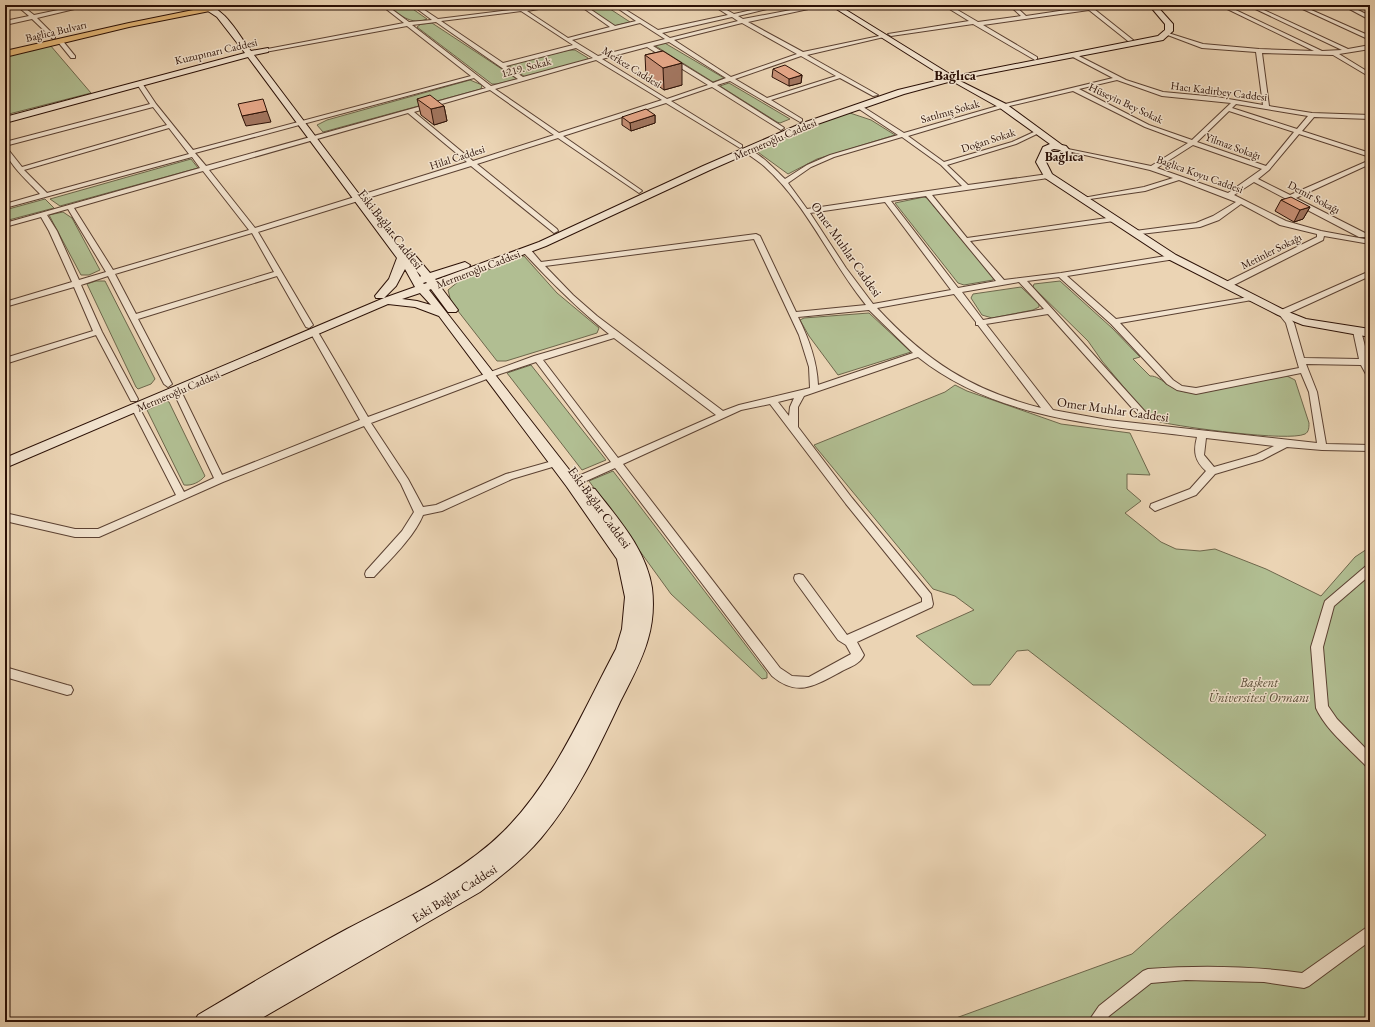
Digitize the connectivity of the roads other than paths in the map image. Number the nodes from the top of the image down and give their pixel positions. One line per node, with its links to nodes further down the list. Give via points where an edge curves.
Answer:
1 (18, 5): 30 (street)
2 (89, 5): 30 (street)
3 (200, 5): 45 (main road, Bağlıca Bulvarı)
4 (229, 5): 26 (main road, Bağlıca Bulvarı); 55 (street, Eski Bağlar Caddesi, via 228,13)
5 (383, 5): 38 (street)
6 (414, 5): 33 (street)
7 (514, 5): 28 (street, Merkez Caddesi)
8 (560, 5): 28 (street)
9 (581, 5): 39 (street)
10 (615, 5): 34 (street)
11 (714, 5): 29 (street)
12 (781, 5): 29 (street)
13 (825, 5): 35 (street, 1219. Sokak)
14 (833, 5): 43 (street)
15 (845, 5): 41 (street)
16 (945, 5): 37 (street)
17 (1010, 5): 31 (street)
18 (1152, 5): 42 (street, via 1169,24)
19 (1221, 5): 56 (street)
20 (1249, 5): 54 (street)
21 (1296, 5): 44 (street)
22 (1344, 5): 32 (street)
23 (1365, 5): 27 (street)
24 (1088, 6): 31 (street); 48 (street)
25 (1143, 6): 48 (street, via 1158,27 1152,34)
26 (208, 7): 45 (main road, Bağlıca Bulvarı); 55 (street, via 220,15)
27 (1370, 8)
28 (521, 10): 33 (street); 46 (street, Merkez Caddesi)
29 (732, 15): 35 (street); 40 (street)
30 (34, 17): 36 (street); 45 (street)
31 (1026, 17): 37 (street)
32 (1370, 18)
33 (435, 20): 38 (street); 64 (street)
34 (641, 21): 39 (street); 40 (street)
35 (743, 21): 47 (street, 1219. Sokak); 59 (street)
36 (5, 23)
37 (976, 23): 41 (street); 63 (street)
38 (409, 24): 55 (street); 67 (street)
39 (614, 28): 46 (street)
40 (658, 32): 47 (street)
41 (891, 34): 65 (street)
42 (1167, 34): 53 (street, via 1202,46); 60 (street, via 1156,39)
43 (882, 36): 59 (street, Hilal Caddesi); 69 (street)
44 (1370, 38)
45 (57, 39): 52 (main road, Bağlıca Bulvarı); 58 (main road, Bağlıca Bulvarı); 61 (street)
46 (567, 40): 50 (street, Merkez Caddesi)
47 (668, 40): 49 (street, 1219. Sokak); 72 (street)
48 (1130, 40): 63 (street)
49 (648, 45): 62 (street, 1219. Sokak); 74 (street)
50 (577, 46): 62 (street, Merkez Caddesi); 64 (street)
51 (1370, 47): 54 (street)
52 (5, 48)
53 (1259, 51): 56 (street); 84 (street)
54 (1348, 51): 57 (street)
55 (256, 53): 73 (street, Kuzupınarı Caddesi); 88 (street, Kuzupınarı Caddesi); 92 (street, Eski Bağlar Caddesi)
56 (1322, 53): 57 (street)
57 (1334, 53): 66 (street)
58 (5, 54)
59 (802, 54): 68 (street); 72 (street, Hilal Caddesi)
60 (1072, 55): 69 (street); 70 (street, Hacı Kadirbey Caddesi)
61 (72, 57)
62 (598, 58): 71 (street, 1219. Sokak); 79 (street, Merkez Caddesi)
63 (1035, 58): 69 (street)
64 (502, 65): 71 (street)
65 (951, 68)
66 (1370, 75)
67 (476, 76): 75 (street); 92 (street)
68 (841, 76): 77 (street); 78 (street)
69 (955, 76): 77 (street, Mermeroğlu Caddesi); 82 (street, Mermeroğlu Caddesi); 83 (street)
70 (1118, 78): 76 (street); 80 (street, Hacı Kadirbey Caddesi, via 1162,94)
71 (522, 79): 75 (street, 1219. Sokak)
72 (731, 79): 74 (street, Hilal Caddesi); 78 (street)
73 (140, 84): 81 (street); 90 (street, Kuzupınarı Caddesi)
74 (713, 85): 79 (street, Hilal Caddesi); 94 (street)
75 (490, 88): 86 (street, 1219. Sokak); 97 (street)
76 (1074, 89): 83 (street, Hüseyin Bey Sokak); 100 (street, Hüseyin Bey Sokak, via 1147,126)
77 (875, 95): 91 (street, Mermeroğlu Caddesi)
78 (766, 100): 91 (street)
79 (666, 101): 97 (street, Hilal Caddesi); 102 (street, Merkez Caddesi)
80 (1235, 102): 84 (street, Hacı Kadirbey Caddesi); 85 (street)
81 (154, 105): 93 (street); 101 (street)
82 (858, 106): 98 (street); 102 (street, Mermeroğlu Caddesi)
83 (1003, 106): 96 (street); 98 (street, Satılmış Sokak)
84 (1266, 107): 87 (street, Hacı Kadirbey Caddesi)
85 (1228, 109): 95 (street); 100 (street)
86 (409, 111): 99 (street, 1219. Sokak); 109 (street)
87 (1312, 115): 89 (street, Hacı Kadirbey Caddesi); 95 (street)
88 (5, 116)
89 (1370, 117)
90 (5, 120)
91 (800, 120): 94 (street, Mermeroğlu Caddesi)
92 (305, 122): 99 (street, Eski Bağlar Caddesi); 106 (street)
93 (171, 126): 106 (street); 114 (street)
94 (781, 128): 102 (street, Mermeroğlu Caddesi)
95 (1300, 132): 107 (street); 115 (street)
96 (1040, 134): 104 (street); 105 (street); 110 (street, Doğan Sokak)
97 (559, 135): 109 (street, Hilal Caddesi); 121 (street)
98 (903, 135): 110 (street); 119 (street, Satılmış Sokak, via 822,159 799,171)
99 (316, 138): 112 (street, 1219. Sokak); 126 (street, Eski Bağlar Caddesi)
100 (1193, 142): 113 (street); 115 (street, Yilmaz Sokağı)
101 (5, 144)
102 (743, 148): 119 (street, Omer Muhlar Caddesi); 121 (street, Mermeroğlu Caddesi); 143 (street, Mermeroğlu Caddesi)
103 (5, 149): 114 (street)
104 (1047, 150): 105 (street); 111 (street, via 1041,162)
105 (1061, 152): 111 (street); 113 (street, Baglica Koyu Caddesi)
106 (192, 153): 112 (street); 123 (street)
107 (1370, 155)
108 (1370, 162): 125 (street)
109 (473, 163): 126 (street, Hilal Caddesi); 137 (street)
110 (943, 164): 120 (street)
111 (1043, 166): 116 (street)
112 (204, 168): 131 (street, 1219. Sokak); 136 (street)
113 (1152, 168): 117 (street, Baglica Koyu Caddesi)
114 (20, 169): 123 (street)
115 (1267, 169): 118 (street)
116 (1048, 176): 120 (street); 127 (street)
117 (1179, 178): 124 (street, Baglica Koyu Caddesi); 127 (street, via 1145,189)
118 (1254, 178): 124 (street); 125 (street, Demir Sokağı)
119 (784, 183): 132 (street, Omer Muhlar Caddesi)
120 (967, 188): 122 (street)
121 (639, 191): 137 (street, Mermeroğlu Caddesi)
122 (927, 193): 128 (street); 141 (street)
123 (45, 195): 130 (street)
124 (1228, 195): 129 (street, Baglica Koyu Caddesi)
125 (1292, 197): 140 (street, Demir Sokağı)
126 (363, 198): 136 (street, Hilal Caddesi); 145 (street); 152 (street, Eski Bağlar Caddesi, via 409,255)
127 (1085, 198): 134 (street)
128 (886, 199): 132 (street); 156 (street)
129 (1241, 201): 138 (street, via 1216,218 1197,225); 139 (street, Baglica Koyu Caddesi, via 1283,223)
130 (5, 206)
131 (70, 207): 133 (street, 1219. Sokak); 148 (street)
132 (806, 211): 160 (street, Omer Muhlar Caddesi, via 834,257)
133 (43, 214): 135 (street, 1219. Sokak); 154 (street)
134 (1114, 219): 138 (street); 141 (street)
135 (5, 224)
136 (254, 231): 148 (street, Hilal Caddesi); 149 (street)
137 (554, 231): 152 (street, Mermeroğlu Caddesi)
138 (1135, 233): 144 (street)
139 (1321, 234): 140 (street, Baglica Koyu Caddesi); 155 (street, Metinler Sokağı, via 1320,238)
140 (1363, 236): 142 (street, Baglica Koyu Caddesi)
141 (965, 240): 153 (street)
142 (1370, 242)
143 (527, 251): 146 (street); 152 (street, Mermeroğlu Caddesi)
144 (1172, 257): 150 (street); 155 (street)
145 (402, 258): 152 (street); 158 (street, via 394,284)
146 (538, 265): 164 (street, via 756,236); 172 (street, via 562,290)
147 (1370, 273): 163 (street)
148 (111, 274): 154 (street, Hilal Caddesi); 165 (street)
149 (280, 274): 165 (street); 168 (street)
150 (1061, 275): 151 (street); 166 (street)
151 (1021, 280): 153 (street); 161 (street)
152 (426, 283): 158 (street, Mermeroğlu Caddesi); 162 (street, Eski Bağlar Caddesi); 178 (street, Eski Bağlar Caddesi)
153 (1002, 283): 156 (street)
154 (77, 284): 159 (street, Hilal Caddesi); 170 (street)
155 (1227, 285): 157 (street)
156 (957, 291): 160 (street); 167 (street)
157 (1252, 298): 163 (street); 166 (street)
158 (382, 299): 162 (street, via 417,304); 168 (street, Mermeroğlu Caddesi)
159 (5, 305)
160 (871, 307): 164 (street); 173 (street, Omer Muhlar Caddesi)
161 (1049, 311): 167 (street); 187 (street)
162 (443, 313): 178 (street, Eski Bağlar Caddesi)
163 (1282, 313): 169 (street, via 1303,322); 177 (street, via 1290,323)
164 (794, 315): 181 (street, via 813,366)
165 (133, 318): 180 (street)
166 (1114, 322): 177 (street, via 1170,382 1186,390 1201,390)
167 (979, 323): 185 (street)
168 (312, 329): 180 (street, Mermeroğlu Caddesi); 188 (street)
169 (1357, 331): 171 (street); 176 (street)
170 (98, 332): 175 (street); 184 (street)
171 (1370, 333)
172 (616, 334): 174 (street); 186 (street)
173 (919, 354): 181 (street); 185 (street, Omer Muhlar Caddesi, via 970,386 1009,401)
174 (537, 358): 178 (street); 195 (street)
175 (5, 361)
176 (1364, 362): 177 (street); 179 (street)
177 (1302, 365): 192 (street, via 1313,392)
178 (493, 373): 188 (street); 197 (street, Eski Bağlar Caddesi); 200 (street, Eski Bağlar Caddesi)
179 (1370, 374)
180 (173, 388): 184 (street, Mermeroğlu Caddesi); 199 (street)
181 (814, 390): 182 (street)
182 (801, 394): 183 (street); 189 (street, via 794,407)
183 (772, 400): 186 (street, via 750,404); 189 (street)
184 (135, 404): 194 (street, Mermeroğlu Caddesi); 196 (street, Mermeroğlu Caddesi); 201 (street)
185 (1049, 412): 190 (street, Omer Muhlar Caddesi, via 1095,421)
186 (722, 415): 195 (street)
187 (1144, 416)
188 (366, 422): 199 (street); 203 (street, via 412,495)
189 (793, 428): 208 (street, via 927,597 928,604 922,608)
190 (1202, 434): 191 (street, Omer Muhlar Caddesi); 198 (street, via 1198,456)
191 (1285, 444): 192 (street, Omer Muhlar Caddesi); 198 (street, via 1259,458)
192 (1322, 447): 193 (street, Omer Muhlar Caddesi)
193 (1370, 448)
194 (5, 454)
195 (618, 462): 200 (street); 208 (street, via 782,678 804,683 854,659 858,655 857,651)
196 (5, 463)
197 (556, 463): 200 (street, Eski Bağlar Caddesi); 203 (street, via 514,474 438,508)
198 (1212, 471): 202 (street, via 1193,492)
199 (220, 480): 201 (street)
200 (576, 481): 213 (street, Eski Bağlar Caddesi, via 624,558 632,584 632,614 624,650 579,738 533,811 510,838 469,871); 214 (street, Eski Bağlar Caddesi, via 631,549 638,563 646,602 640,640 633,659 561,796 519,848 473,885)
201 (182, 497): 204 (street, via 110,528 88,534)
202 (1155, 507)
203 (419, 512): 206 (street, via 409,529)
204 (5, 517)
205 (1370, 570): 211 (street, via 1329,604 1317,647 1322,708)
206 (370, 574)
207 (799, 578): 208 (street, via 842,637)
208 (849, 639)
209 (5, 672): 210 (street)
210 (67, 690)
211 (1370, 762)
212 (1370, 932): 215 (street, via 1304,980 1264,975 1186,972 1148,976 1104,1011)
213 (205, 1022)
214 (235, 1022)
215 (1096, 1022)

